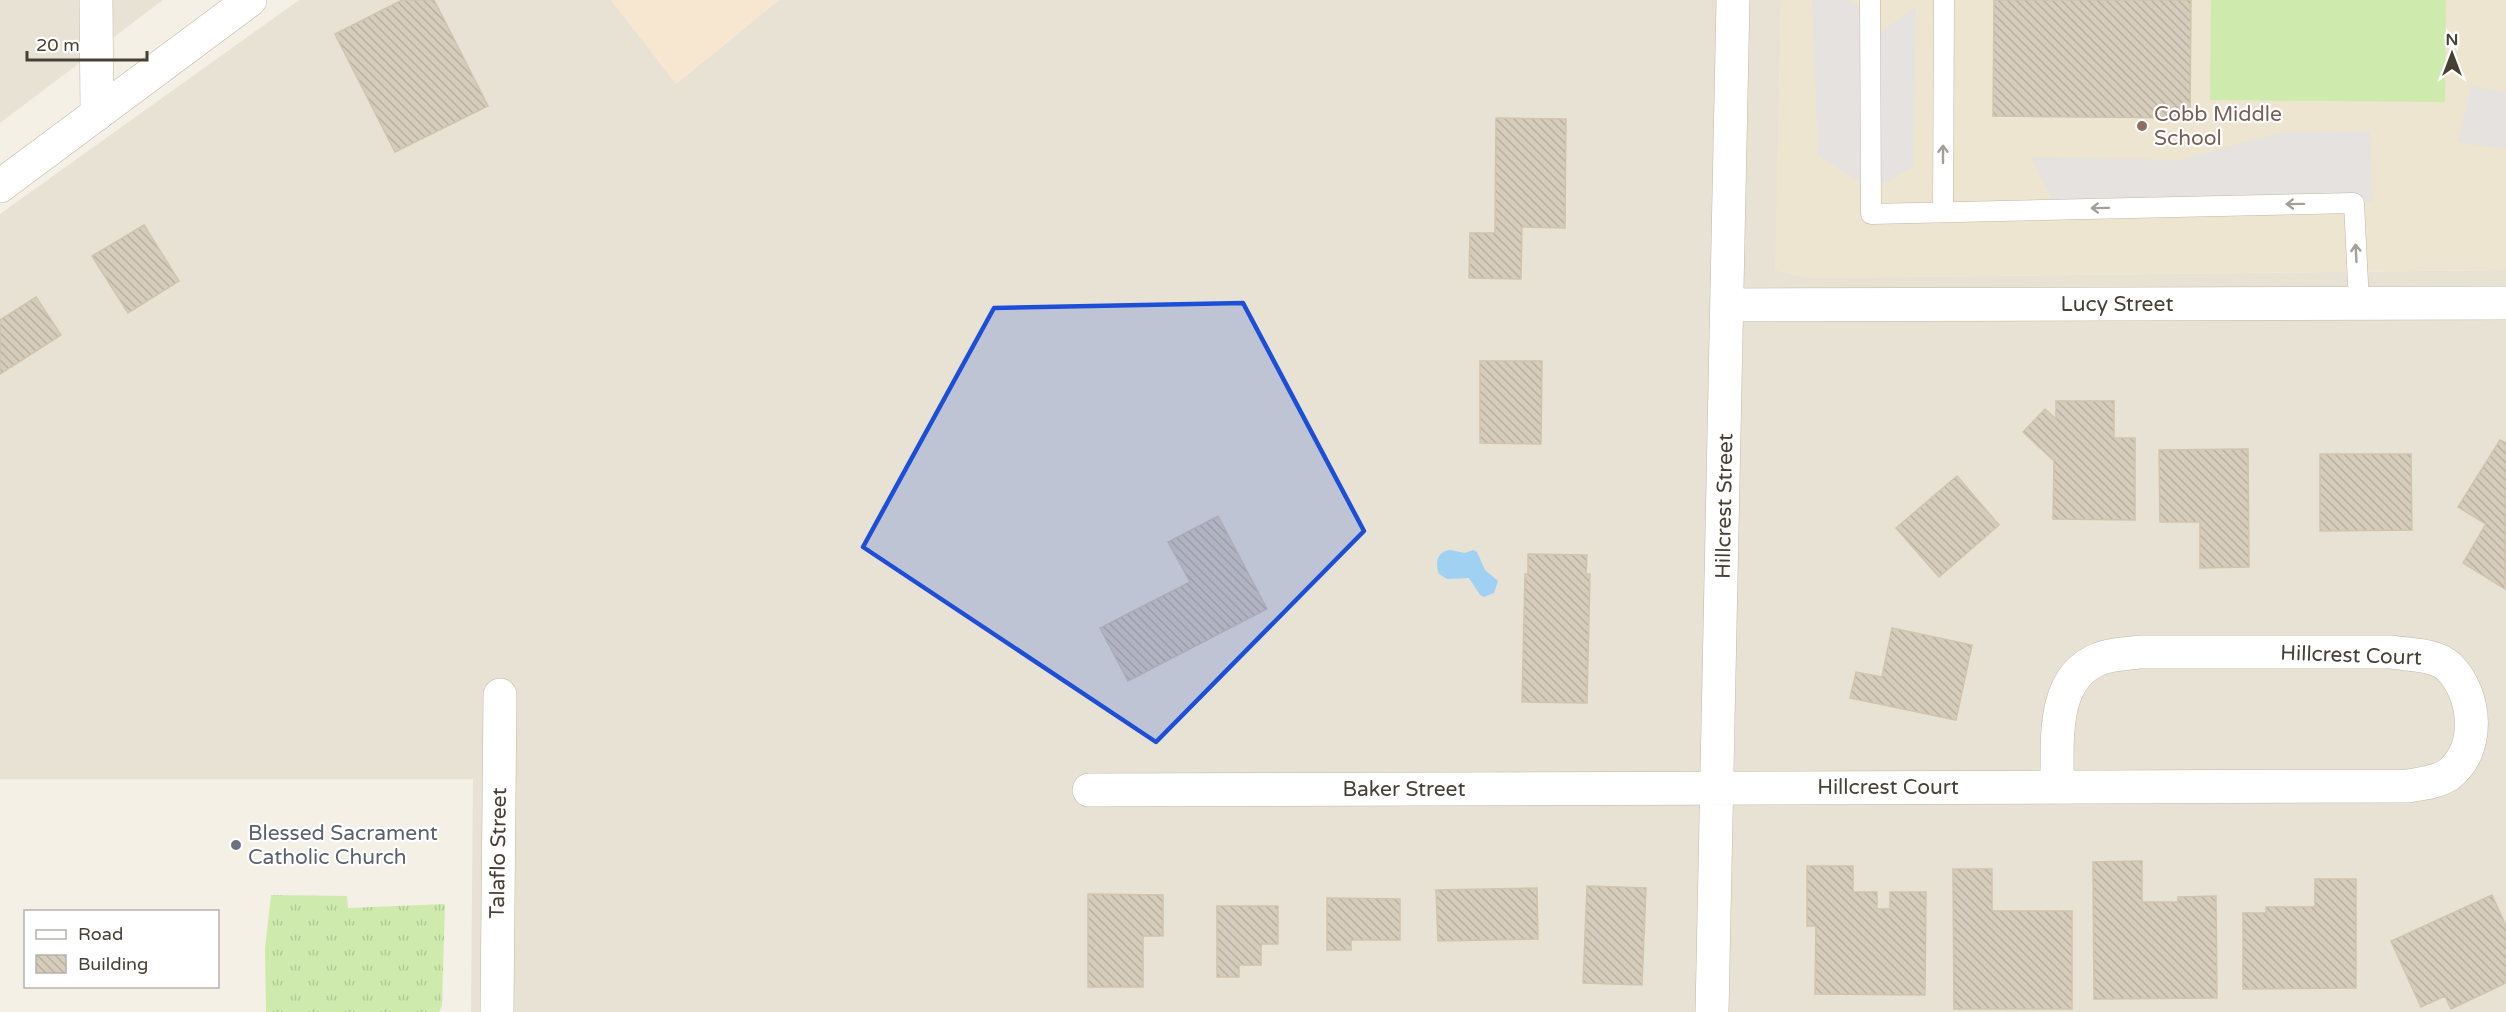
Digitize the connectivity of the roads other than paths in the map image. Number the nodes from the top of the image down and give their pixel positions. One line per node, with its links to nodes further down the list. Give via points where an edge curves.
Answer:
1 (96, 0): 6 (street)
2 (250, 0): 6 (street)
3 (1733, 0): 11 (street, Hillcrest Street)
4 (1870, 0): 8 (lane, via 1871,214)
5 (1944, 0): 8 (lane, one-way to 5)
6 (97, 114): 7 (street)
7 (0, 186)
8 (1943, 212): 10 (lane, one-way to 8, via 2354,203)
9 (2506, 303): 10 (street, Lucy Street)
10 (2359, 304): 11 (street, Lucy Street)
11 (1728, 305): 14 (street, Hillcrest Street)
12 (500, 695): 16 (street, Talaflo Street)
13 (2057, 787): 13 (street, Hillcrest Court, via 2408,786 2447,775 2463,759 2472,734 2471,711 2464,691 2448,667 2432,658 2391,652 2140,652 2100,659 2079,671 2070,682 2059,721); 14 (street, Hillcrest Court)
14 (1719, 788): 15 (street, Baker Street); 17 (street, Hillcrest Street)
15 (1089, 790)
16 (497, 1012)
17 (1712, 1012)

